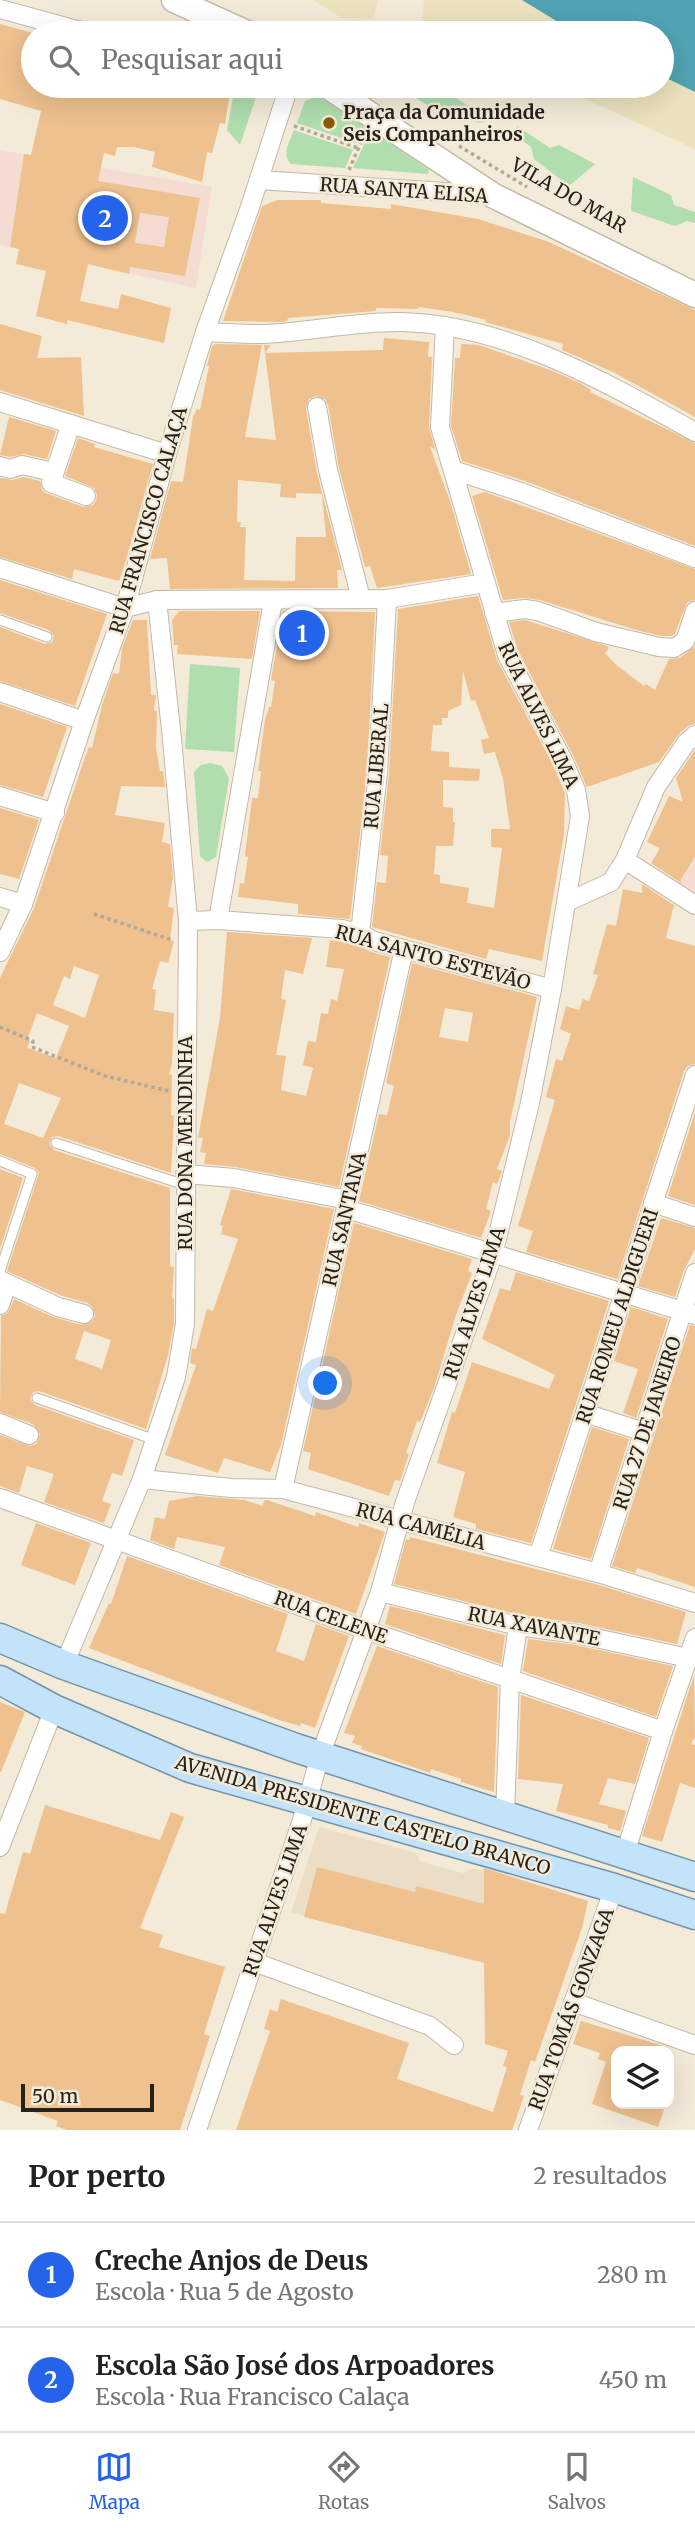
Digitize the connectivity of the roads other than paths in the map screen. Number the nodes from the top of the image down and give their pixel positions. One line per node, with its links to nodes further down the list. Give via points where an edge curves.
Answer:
1 (174, 0): 4 (main road)
2 (0, 9): 3 (street)
3 (44, 21)
4 (220, 21)
5 (285, 98): 7 (street, RUA FRANCISCO CALAÇA)
6 (345, 98): 8 (main road)
7 (259, 180): 8 (street, RUA SANTA ELISA); 11 (street, RUA FRANCISCO CALAÇA)
8 (494, 196): 9 (main road, RUA SANTA ELISA)
9 (695, 295)
10 (445, 326): 11 (street, via 400,322 263,334); 15 (street, via 525,348 578,369); 18 (street, RUA ALVES LIMA, via 440,427)
11 (205, 332): 16 (street, RUA FRANCISCO CALAÇA)
12 (0, 402): 14 (street)
13 (317, 407): 26 (street)
14 (71, 424): 16 (street); 19 (street)
15 (695, 432)
16 (167, 454): 28 (street, RUA FRANCISCO CALAÇA)
17 (0, 466): 19 (street)
18 (453, 470): 21 (street); 23 (street, RUA ALVES LIMA)
19 (53, 472): 20 (street, via 51,483)
20 (86, 496)
21 (695, 558)
22 (0, 568): 28 (street)
23 (485, 583): 24 (street); 30 (street, RUA ALVES LIMA)
24 (387, 599): 26 (street); 45 (street, RUA LIBERAL, via 379,774)
25 (157, 600): 27 (street); 28 (street); 44 (street, RUA DONA MENDINHA)
26 (361, 600): 27 (street)
27 (273, 601): 43 (street)
28 (125, 608): 34 (street, RUA FRANCISCO CALAÇA)
29 (695, 611): 30 (street, via 685,641 674,648 596,632 538,611)
30 (494, 613): 40 (street, RUA ALVES LIMA, via 507,655 563,760 579,802)
31 (0, 620): 32 (lane)
32 (47, 637)
33 (0, 692): 34 (street)
34 (83, 720): 37 (street, RUA FRANCISCO CALAÇA)
35 (695, 735): 38 (street, via 656,787)
36 (0, 796): 37 (street)
37 (55, 813): 41 (street, RUA FRANCISCO CALAÇA)
38 (625, 860): 40 (street, via 611,883); 42 (street)
39 (0, 897): 41 (street)
40 (567, 902): 48 (street, RUA ALVES LIMA)
41 (23, 904): 47 (street, RUA FRANCISCO CALAÇA)
42 (695, 905)
43 (218, 920): 44 (street, RUA SANTO ESTEVÃO); 45 (street, RUA SANTO ESTEVÃO)
44 (188, 921): 53 (street, RUA DONA MENDINHA)
45 (360, 933): 46 (street, RUA SANTO ESTEVÃO)
46 (404, 949): 48 (street, RUA SANTO ESTEVÃO); 55 (street, RUA SANTANA)
47 (0, 952)
48 (552, 989): 57 (street, RUA ALVES LIMA)
49 (695, 1075): 50 (street, RUA ROMEU ALDIGUERI)
50 (688, 1121): 54 (street, RUA ROMEU ALDIGUERI)
51 (56, 1143): 53 (lane)
52 (0, 1161): 59 (lane, via 32,1174)
53 (185, 1180): 55 (street, via 234,1178); 69 (street, RUA DONA MENDINHA, via 185,1324 176,1377)
54 (653, 1203): 56 (street); 60 (street, RUA ROMEU ALDIGUERI)
55 (347, 1204): 57 (street); 71 (street, RUA SANTANA)
56 (695, 1217)
57 (493, 1255): 60 (street); 73 (street, RUA ALVES LIMA)
58 (695, 1273): 62 (street, RUA 27 DE JANEIRO)
59 (2, 1278): 61 (street); 63 (street, via 58,1307)
60 (625, 1294): 62 (street); 65 (street, RUA ROMEU ALDIGUERI)
61 (0, 1305)
62 (689, 1313): 67 (street, RUA 27 DE JANEIRO)
63 (84, 1314)
64 (37, 1398): 69 (lane)
65 (585, 1413): 67 (street); 75 (street, RUA ROMEU ALDIGUERI)
66 (0, 1423): 68 (street)
67 (644, 1432): 76 (street, RUA 27 DE JANEIRO)
68 (29, 1435)
69 (155, 1440): 70 (street, RUA DONA MENDINHA)
70 (142, 1479): 71 (street, RUA CAMÉLIA); 74 (street, RUA DONA MENDINHA)
71 (283, 1489): 73 (street, RUA CAMÉLIA)
72 (0, 1498): 74 (street, RUA CELENE)
73 (400, 1522): 75 (street, RUA CAMÉLIA); 77 (street, RUA ALVES LIMA)
74 (117, 1539): 80 (street, RUA CELENE); 84 (street, RUA DONA MENDINHA)
75 (538, 1557): 76 (street, RUA CAMÉLIA)
76 (598, 1573): 78 (street, RUA CAMÉLIA)
77 (380, 1592): 79 (street, RUA XAVANTE); 80 (street, RUA ALVES LIMA)
78 (695, 1603)
79 (518, 1626): 83 (street, RUA XAVANTE); 86 (street)
80 (366, 1630): 86 (street, RUA CELENE); 89 (street, RUA ALVES LIMA)
81 (0, 1638): 84 (main road, AVENIDA PRESIDENTE CASTELO BRANCO)
82 (695, 1638): 83 (street)
83 (688, 1658): 88 (street)
84 (64, 1665): 89 (main road, AVENIDA PRESIDENTE CASTELO BRANCO)
85 (0, 1680): 87 (main road, AVENIDA PRESIDENTE CASTELO BRANCO)
86 (510, 1680): 88 (street, RUA CELENE); 91 (street)
87 (54, 1709): 90 (main road, AVENIDA PRESIDENTE CASTELO BRANCO, via 190,1768); 92 (street)
88 (663, 1731): 93 (street)
89 (320, 1756): 90 (street, RUA ALVES LIMA); 91 (main road, AVENIDA PRESIDENTE CASTELO BRANCO)
90 (308, 1802): 95 (main road, AVENIDA PRESIDENTE CASTELO BRANCO); 97 (street, RUA ALVES LIMA)
91 (505, 1815): 93 (main road, AVENIDA PRESIDENTE CASTELO BRANCO)
92 (0, 1847)
93 (625, 1854): 94 (main road, AVENIDA PRESIDENTE CASTELO BRANCO)
94 (695, 1877)
95 (614, 1888): 96 (main road, AVENIDA PRESIDENTE CASTELO BRANCO); 98 (street, RUA TOMÁS GONZAGA)
96 (695, 1914)
97 (254, 1962): 99 (street, via 430,2026); 101 (street, RUA ALVES LIMA)
98 (573, 2003): 100 (street); 102 (street, RUA TOMÁS GONZAGA)
99 (454, 2045)
100 (695, 2045)
101 (197, 2130)
102 (528, 2130)

